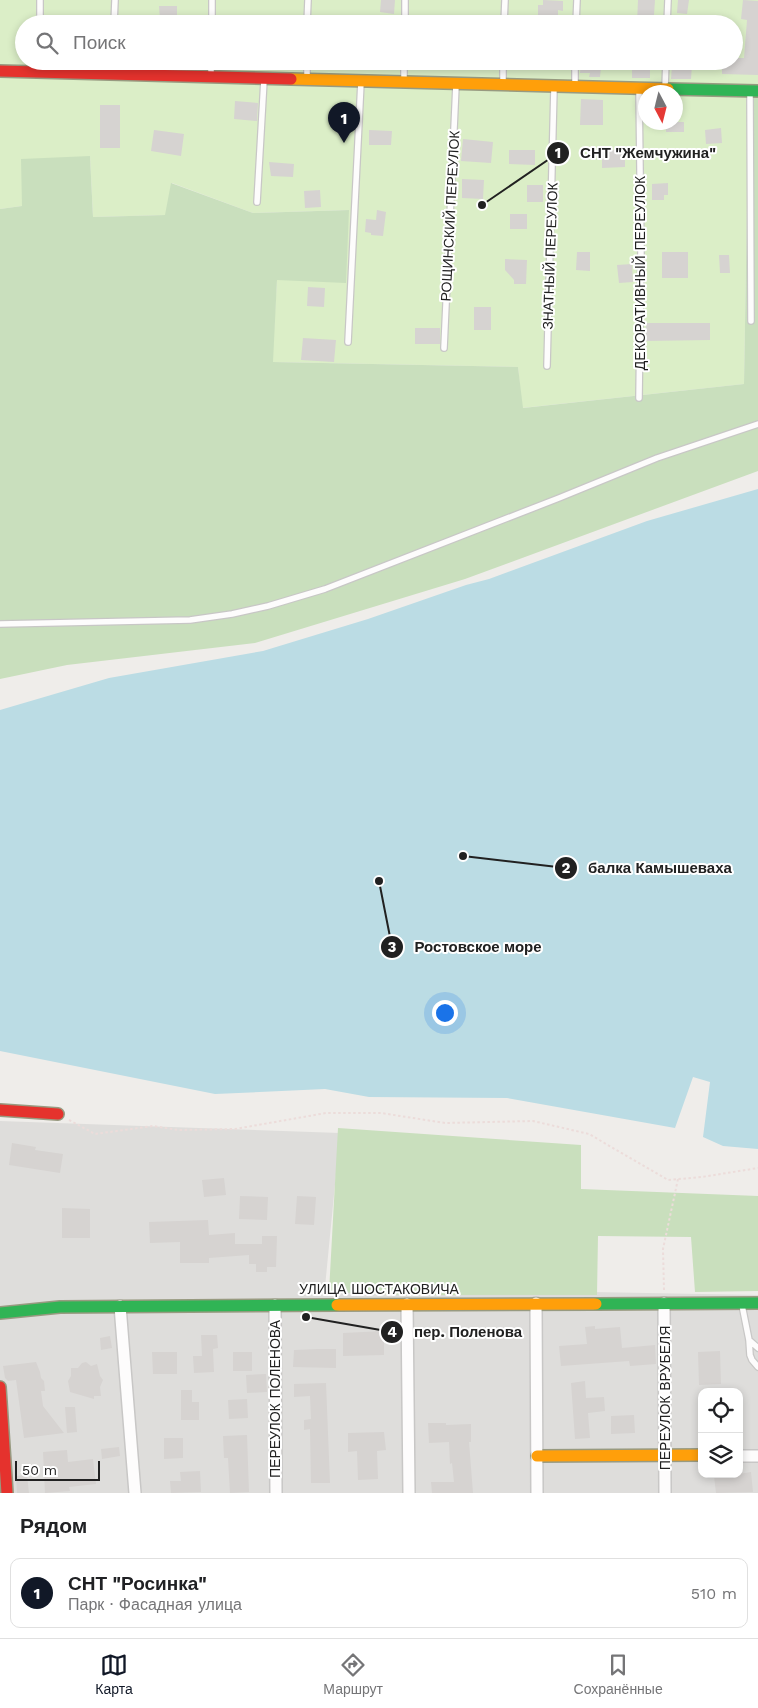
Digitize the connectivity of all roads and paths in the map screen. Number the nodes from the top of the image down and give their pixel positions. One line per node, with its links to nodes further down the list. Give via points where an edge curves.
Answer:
1 (40, 0): 9 (lane)
2 (115, 0): 10 (lane)
3 (212, 0): 11 (lane)
4 (308, 0): 12 (lane)
5 (405, 0): 13 (lane)
6 (505, 0): 14 (lane)
7 (576, 0): 15 (lane)
8 (668, 0): 16 (lane)
9 (40, 15)
10 (114, 15)
11 (212, 15)
12 (307, 15)
13 (405, 15)
14 (504, 15)
15 (576, 15)
16 (667, 15)
17 (113, 70): 25 (lane)
18 (211, 70): 26 (lane)
19 (307, 70): 28 (lane)
20 (404, 70): 30 (lane)
21 (503, 70): 32 (lane)
22 (575, 70): 35 (lane)
23 (666, 70): 33 (lane)
24 (0, 72): 25 (street, via 39,70)
25 (113, 74): 26 (street)
26 (211, 77): 27 (street)
27 (264, 79): 28 (street); 40 (lane)
28 (306, 80): 29 (street)
29 (361, 81): 30 (street); 42 (lane)
30 (404, 83): 31 (street)
31 (456, 84): 32 (street); 43 (lane, РОЩИНСКИЙ ПЕРЕУЛОК)
32 (503, 85): 34 (street)
33 (665, 85)
34 (554, 87): 35 (street); 44 (lane, ЗНАТНЫЙ ПЕРЕУЛОК)
35 (575, 87): 36 (street)
36 (638, 88)
37 (683, 89): 38 (street)
38 (754, 91): 41 (lane)
39 (640, 130): 45 (lane, ДЕКОРАТИВНЫЙ ПЕРЕУЛОК)
40 (257, 202)
41 (752, 321)
42 (348, 342)
43 (444, 348)
44 (547, 366)
45 (639, 398)
46 (758, 424): 47 (lane, via 657,458 325,589 268,606 190,620)
47 (0, 624)
48 (0, 1110): 49 (street)
49 (58, 1114): 51 (path, via 95,1134 153,1126 178,1130 235,1129 326,1113 381,1113 445,1123 533,1121 590,1134 668,1180)
50 (758, 1168): 51 (path)
51 (678, 1179): 53 (path, via 663,1249)
52 (536, 1303): 53 (street, УЛИЦА ШОСТАКОВИЧА); 56 (street, УЛИЦА ШОСТАКОВИЧА); 66 (street)
53 (664, 1303): 54 (street, УЛИЦА ШОСТАКОВИЧА); 64 (street, ПЕРЕУЛОК ВРУБЕЛЯ)
54 (742, 1303): 55 (street, УЛИЦА ШОСТАКОВИЧА); 60 (lane)
55 (758, 1303)
56 (407, 1304): 57 (street, УЛИЦА ШОСТАКОВИЧА); 72 (street)
57 (275, 1305): 58 (street, УЛИЦА ШОСТАКОВИЧА); 71 (street, ПЕРЕУЛОК ПОЛЕНОВА)
58 (120, 1306): 59 (street, УЛИЦА ШОСТАКОВИЧА); 70 (street)
59 (0, 1313)
60 (750, 1340): 61 (lane); 62 (lane, via 750,1355)
61 (758, 1348)
62 (758, 1367)
63 (0, 1387): 69 (street)
64 (665, 1454): 65 (street); 66 (street); 74 (street, ПЕРЕУЛОК ВРУБЕЛЯ)
65 (698, 1455)
66 (537, 1456): 73 (street)
67 (743, 1456): 68 (street)
68 (758, 1456)
69 (7, 1493)
70 (135, 1493)
71 (276, 1493)
72 (409, 1493)
73 (537, 1493)
74 (665, 1493)

